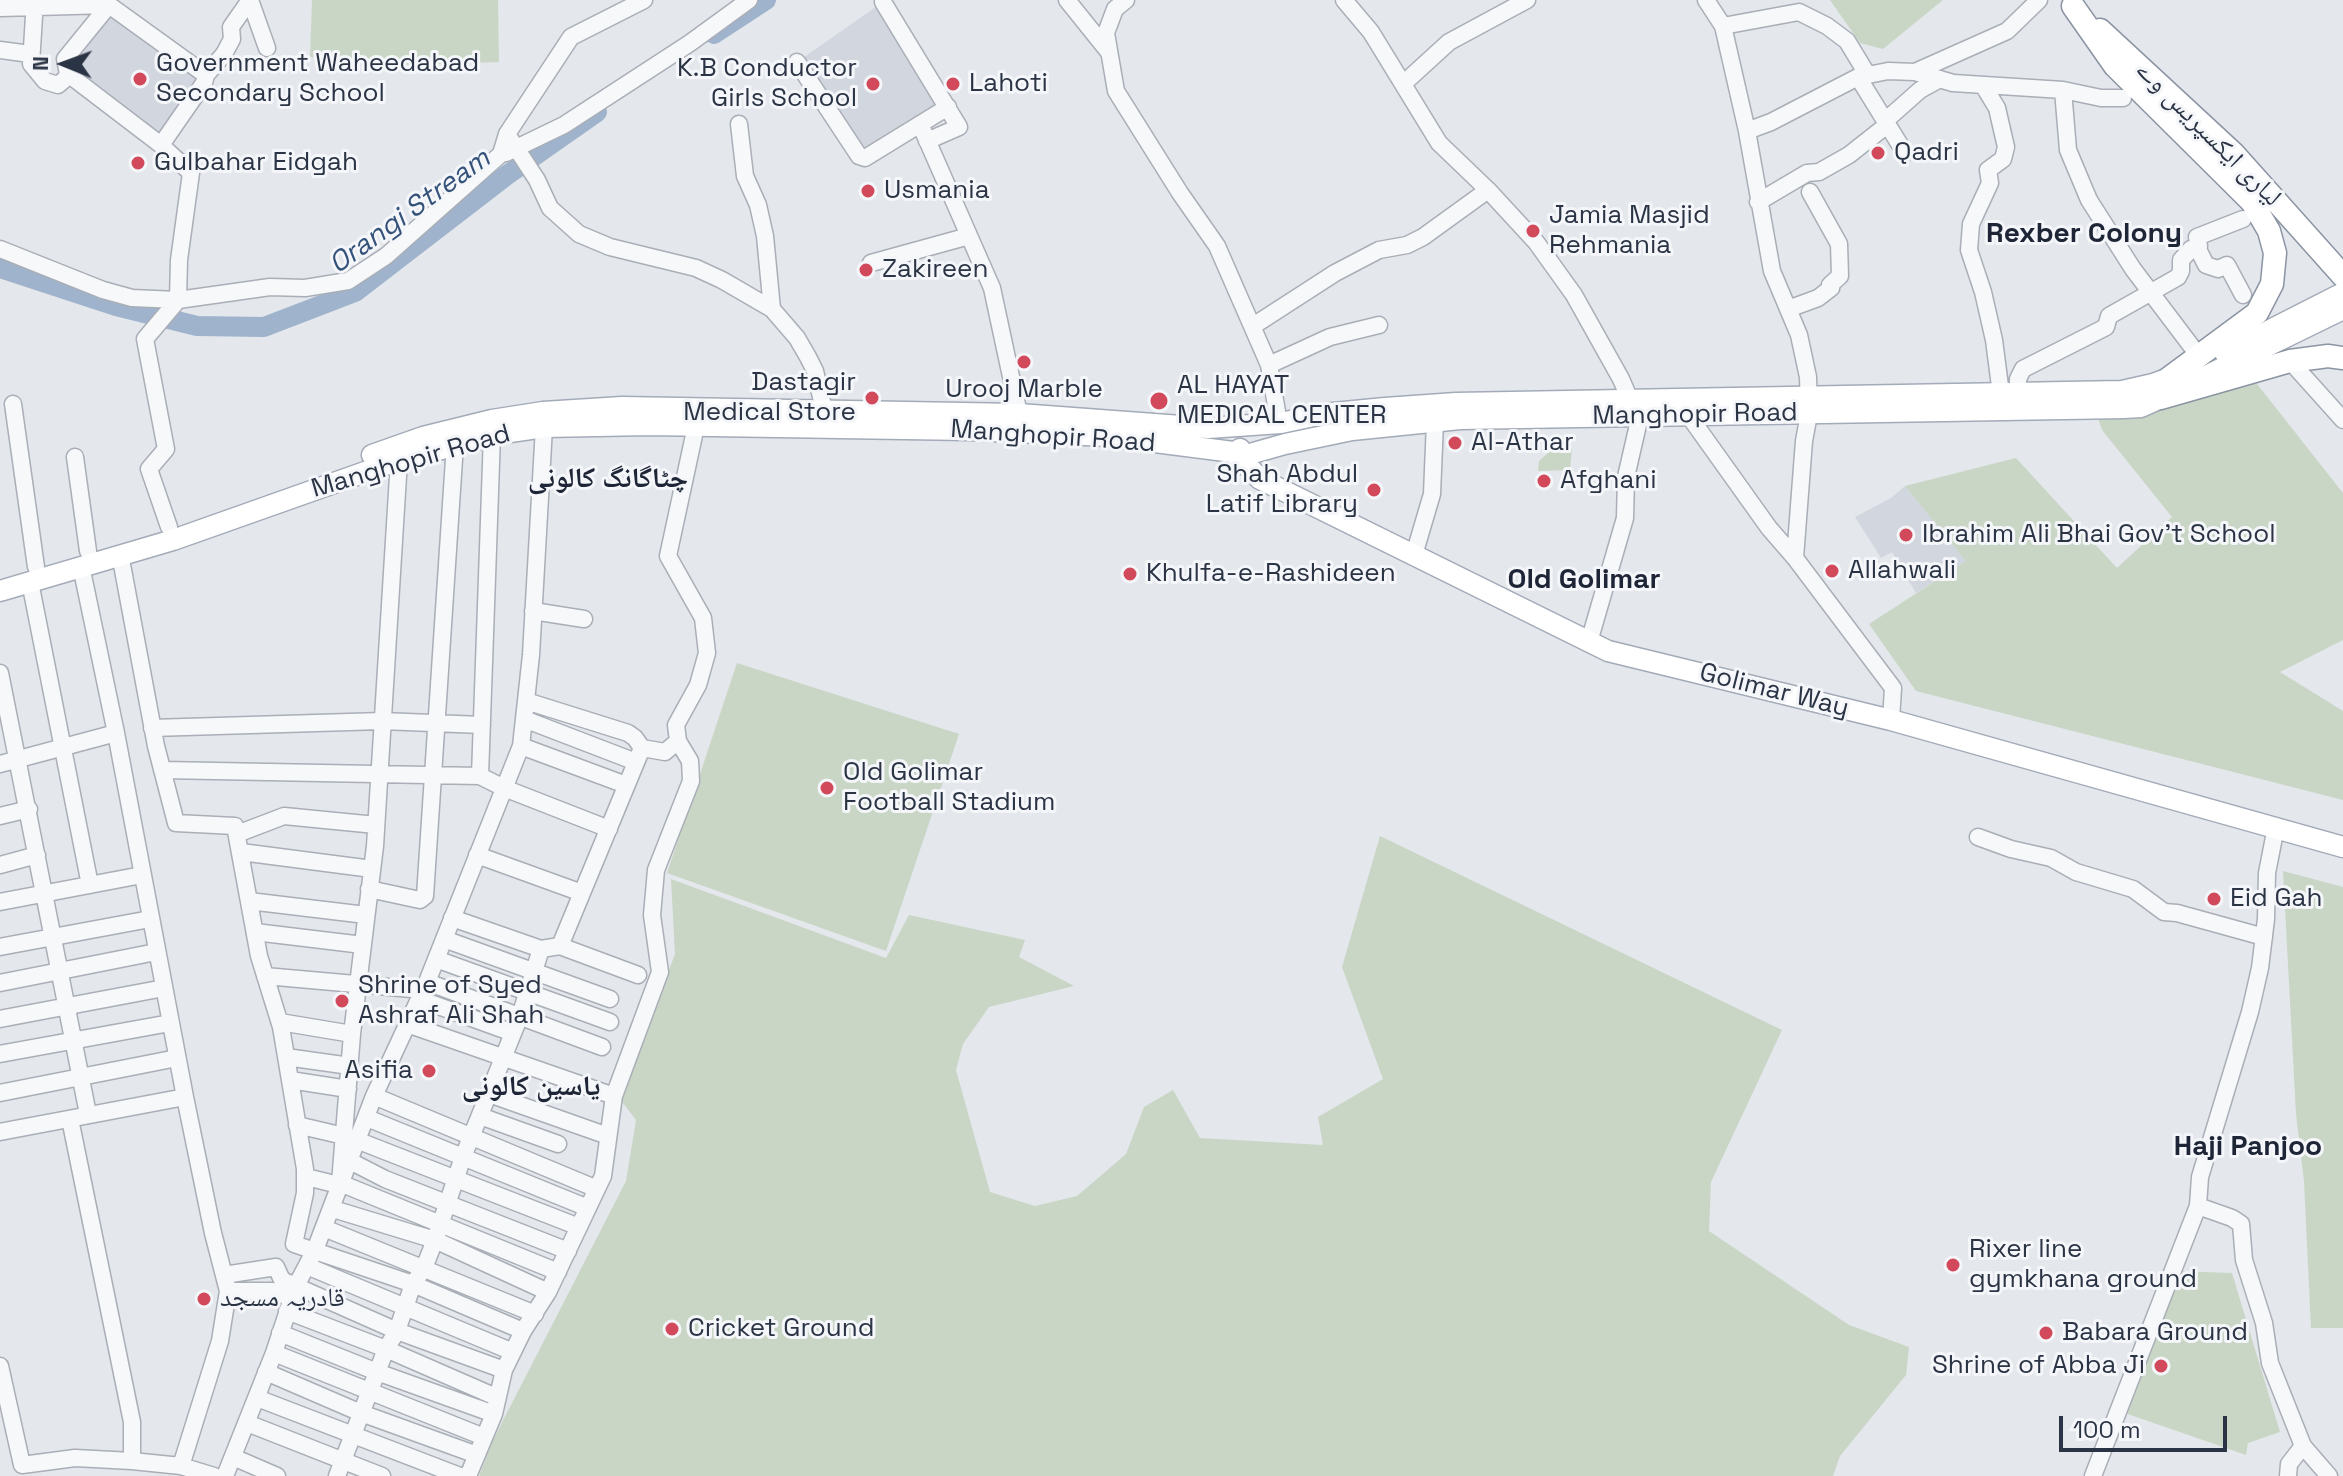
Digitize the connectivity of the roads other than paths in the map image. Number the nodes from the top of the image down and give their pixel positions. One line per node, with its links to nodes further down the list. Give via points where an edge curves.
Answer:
1 (250, 0): 17 (street); 24 (street, via 231,27 224,54)
2 (644, 0): 38 (street, via 571,37 507,134)
3 (749, 0): 38 (street, via 564,125)
4 (1067, 0): 19 (street)
5 (1126, 0): 19 (street, via 1115,9 1106,33)
6 (1344, 0): 27 (street)
7 (1527, 0): 27 (street, via 1449,42)
8 (1706, 0): 16 (street)
9 (2039, 0): 22 (street, via 2007,31)
10 (883, 2): 31 (street)
11 (2069, 3): 48 (highway, لیاری ایکسپریس وے, via 2234,154); 59 (highway, via 2115,66 2252,202 2269,231 2275,253 2272,284 2257,313)
12 (35, 4): 13 (street); 15 (street); 20 (street)
13 (109, 5): 23 (street, via 65,59); 24 (street)
14 (1796, 6): 16 (street); 25 (street, via 1847,41)
15 (0, 8)
16 (1723, 26): 35 (street)
17 (267, 48)
18 (0, 50): 20 (street)
19 (1109, 53): 57 (street, via 1116,91 1217,246)
20 (30, 54): 23 (street, via 45,81 58,85)
21 (797, 62): 34 (street, via 859,156 865,158)
22 (1915, 72): 25 (street); 26 (street)
23 (68, 74): 37 (street)
24 (206, 75): 37 (street)
25 (1862, 76): 32 (street); 35 (street)
26 (1940, 79): 28 (street); 32 (street, via 1920,90)
27 (1403, 84): 40 (street, via 1439,143)
28 (1983, 85): 29 (street); 64 (street, via 1997,108 2006,147 2003,159 1988,170 1990,183 1971,224 1969,250)
29 (2063, 90): 30 (street); 50 (street, via 2068,150 2078,178)
30 (2123, 98)
31 (948, 107): 34 (street); 36 (street, via 959,127)
32 (1886, 123): 39 (street); 42 (street, via 1839,161)
33 (739, 124): 53 (street, via 745,176 765,236)
34 (920, 124): 36 (street)
35 (1747, 131): 42 (street)
36 (927, 141): 44 (street)
37 (161, 145): 52 (street, via 191,173)
38 (508, 152): 52 (street, via 386,256 348,281); 53 (street, via 537,180 550,208 579,234 696,268)
39 (1905, 153)
40 (1488, 190): 57 (street, via 1423,237 1379,250 1335,273); 67 (street, via 1536,242 1574,295)
41 (1810, 192): 54 (street, via 1839,244 1840,276 1818,298)
42 (1758, 202): 54 (street, via 1772,271)
43 (2243, 219): 45 (street, via 2197,237)
44 (969, 236): 47 (street); 69 (street, via 992,288)
45 (2197, 247): 50 (street, via 2181,260 2178,277); 51 (street, via 2206,265 2227,265)
46 (0, 249): 52 (street, via 103,290 132,298)
47 (871, 263)
48 (2343, 276)
49 (2343, 293): 63 (main road, Manghopir Road)
50 (2151, 294): 59 (street); 64 (street, via 2109,316 2106,327 2023,369)
51 (2243, 295)
52 (178, 300): 82 (street, via 145,339 166,449 149,469)
53 (772, 309): 68 (street, via 808,357)
54 (1788, 309): 66 (street, via 1808,377)
55 (2343, 309): 63 (main road, Manghopir Road)
56 (1379, 325): 61 (street, via 1330,337)
57 (1253, 326): 61 (street)
58 (2338, 353): 60 (highway); 62 (highway, via 2311,349)
59 (2198, 355): 63 (highway)
60 (2290, 361): 62 (highway); 71 (street)
61 (1269, 365): 73 (street)
62 (2229, 378): 63 (highway)
63 (2165, 388): 64 (main road, Manghopir Road); 66 (main road, Manghopir Road, via 2141,407 2124,408)
64 (2010, 394): 66 (main road, Manghopir Road)
65 (13, 404): 87 (street)
66 (1808, 405): 67 (main road, Manghopir Road); 70 (main road, Manghopir Road); 85 (street)
67 (1635, 408): 70 (main road, Manghopir Road); 72 (main road, Manghopir Road); 73 (main road, Manghopir Road, via 1456,403 1323,414); 92 (street, via 1625,518)
68 (824, 410): 69 (main road, Manghopir Road); 82 (main road, Manghopir Road, via 622,407 492,420 423,437)
69 (1019, 414): 76 (main road, Manghopir Road)
70 (1689, 416): 85 (street)
71 (2343, 420)
72 (1435, 422): 80 (main road, Manghopir Road, via 1352,430); 84 (street, via 1432,494)
73 (1279, 423): 76 (main road, Manghopir Road)
74 (696, 426): 75 (main road, Manghopir Road); 80 (main road, Manghopir Road, via 1108,436); 103 (street, via 668,556 703,618 707,653 698,685 676,725)
75 (544, 427): 77 (main road, Manghopir Road); 90 (street)
76 (1238, 427): 80 (main road)
77 (492, 435): 78 (main road, Manghopir Road); 100 (street)
78 (455, 444): 81 (main road, Manghopir Road); 99 (street)
79 (75, 457): 86 (street)
80 (1239, 457): 84 (main road, Golimar Way, via 1260,479)
81 (399, 460): 83 (main road, Manghopir Road); 98 (street)
82 (169, 527): 86 (main road, Manghopir Road)
83 (120, 554): 86 (main road, Manghopir Road); 101 (street)
84 (1414, 555): 92 (main road, Golimar Way)
85 (1795, 558): 97 (street, via 1893,688)
86 (84, 559): 87 (main road, Manghopir Road); 102 (street)
87 (33, 574): 88 (main road, Manghopir Road); 89 (main road, Manghopir Road); 105 (street)
88 (0, 577)
89 (0, 591)
90 (533, 611): 91 (street); 94 (street)
91 (584, 619)
92 (1589, 642): 97 (main road, Golimar Way)
93 (0, 675): 96 (street)
94 (526, 701): 95 (street); 106 (street, via 628,733 635,738)
95 (524, 719): 104 (street); 106 (street)
96 (5, 720): 107 (street)
97 (1891, 720): 118 (main road, Golimar Way)
98 (382, 721): 99 (street); 101 (street); 110 (street)
99 (437, 723): 100 (street); 111 (street)
100 (482, 725): 112 (street)
101 (152, 728): 109 (street)
102 (116, 733): 105 (street); 128 (street)
103 (678, 741): 106 (street, via 665,752); 180 (street, via 690,761 691,781 656,870 652,915 660,972)
104 (521, 746): 113 (street); 114 (street)
105 (63, 748): 107 (street); 129 (street)
106 (639, 755): 113 (street)
107 (19, 759): 108 (street); 115 (street)
108 (0, 764)
109 (162, 770): 110 (street); 120 (street, via 176,823 235,826)
110 (380, 773): 111 (street); 117 (street)
111 (435, 776): 112 (street); 130 (street, via 424,898)
112 (480, 776): 114 (street)
113 (626, 785): 119 (street)
114 (504, 788): 119 (street); 125 (street)
115 (29, 809): 116 (street); 124 (street)
116 (0, 816)
117 (376, 825): 120 (street, via 284,816); 127 (street)
118 (2276, 827): 122 (main road, Golimar Way); 140 (street)
119 (609, 829): 131 (street)
120 (237, 834): 123 (street)
121 (1978, 837): 140 (street, via 2133,889 2164,912)
122 (2343, 847)
123 (241, 852): 127 (street); 133 (street)
124 (37, 855): 126 (street); 132 (street)
125 (477, 855): 131 (street); 136 (street)
126 (0, 865)
127 (372, 869): 130 (street)
128 (142, 875): 129 (street); 137 (street)
129 (90, 885): 132 (street)
130 (369, 889): 135 (street)
131 (582, 893): 143 (street)
132 (45, 894): 134 (street); 139 (street)
133 (249, 901): 135 (street); 138 (street)
134 (0, 902)
135 (366, 915): 142 (street)
136 (452, 918): 141 (street); 145 (street)
137 (150, 919): 139 (street); 146 (street)
138 (255, 932): 142 (street); 151 (street)
139 (53, 937): 144 (street); 148 (street)
140 (2264, 937): 199 (street, via 2250,1012 2200,1177)
141 (444, 939): 147 (street); 149 (street)
142 (363, 945): 153 (street)
143 (560, 946): 145 (street); 150 (street)
144 (0, 947)
145 (541, 949): 149 (street)
146 (156, 952): 148 (street); 154 (street)
147 (436, 959): 155 (street); 156 (street)
148 (60, 971): 152 (street); 158 (street)
149 (535, 973): 156 (street); 157 (street)
150 (638, 975)
151 (265, 976): 153 (street); 161 (street)
152 (0, 983)
153 (358, 983): 155 (street); 166 (street)
154 (164, 988): 158 (street); 163 (street)
155 (423, 990): 159 (street); 164 (street); 165 (street)
156 (528, 993): 159 (street); 162 (street)
157 (610, 999)
158 (67, 1006): 160 (street); 167 (street)
159 (520, 1016): 165 (street); 168 (street)
160 (0, 1019)
161 (280, 1022): 166 (street); 170 (street)
162 (610, 1022)
163 (170, 1023): 167 (street); 171 (street)
164 (407, 1024): 172 (street); 179 (street)
165 (513, 1033): 172 (street)
166 (352, 1034): 173 (street)
167 (74, 1040): 169 (street); 174 (street)
168 (602, 1047)
169 (0, 1054)
170 (286, 1057): 173 (street); 175 (street)
171 (177, 1058): 174 (street); 181 (street)
172 (503, 1060): 178 (street); 180 (street)
173 (350, 1066): 176 (street)
174 (81, 1078): 177 (street); 182 (street)
175 (290, 1080): 176 (street); 186 (street)
176 (348, 1089): 190 (street)
177 (0, 1093)
178 (489, 1094): 183 (street); 188 (street)
179 (374, 1096): 184 (street); 189 (street)
180 (614, 1096): 188 (street)
181 (185, 1097): 182 (street); 210 (street)
182 (88, 1114): 185 (street)
183 (480, 1116): 189 (street); 191 (street)
184 (367, 1118): 190 (street); 192 (street)
185 (70, 1119): 187 (street); 236 (street, via 132,1422)
186 (297, 1125): 190 (street); 194 (street)
187 (0, 1132)
188 (608, 1136): 197 (street)
189 (472, 1137): 192 (street); 197 (street)
190 (351, 1138): 193 (street); 195 (street); 196 (street)
191 (558, 1144)
192 (463, 1157): 195 (street); 200 (street)
193 (350, 1161): 196 (street); 198 (street)
194 (306, 1177): 196 (street); 205 (street, via 294,1244)
195 (456, 1179): 198 (street); 202 (street)
196 (339, 1184): 201 (street); 204 (street)
197 (597, 1189): 200 (street)
198 (449, 1203): 204 (street); 206 (street)
199 (2198, 1206): 233 (street, via 2241,1224 2244,1260 2270,1363); 245 (street)
200 (588, 1208): 202 (street)
201 (333, 1209): 203 (street); 204 (street)
202 (579, 1227): 206 (street)
203 (324, 1228): 205 (street); 208 (street)
204 (438, 1233): 208 (street); 209 (street); 212 (street)
205 (315, 1250): 207 (street); 211 (street)
206 (568, 1251): 209 (street)
207 (307, 1266): 213 (street); 214 (street)
208 (424, 1268): 211 (street); 215 (street)
209 (558, 1272): 212 (street)
210 (226, 1283): 213 (street); 213 (street, via 274,1266); 237 (street, via 220,1341)
211 (413, 1284): 214 (street); 217 (street)
212 (548, 1292): 215 (street)
213 (292, 1299): 216 (street); 218 (street); 219 (street)
214 (405, 1307): 216 (street); 220 (street)
215 (535, 1314): 217 (street)
216 (397, 1331): 219 (street); 223 (street)
217 (523, 1331): 220 (street)
218 (280, 1333): 221 (street); 225 (street)
219 (386, 1349): 225 (street); 228 (street)
220 (513, 1352): 223 (street)
221 (274, 1353): 224 (street); 226 (street)
222 (0, 1366): 236 (street, via 22,1465 75,1458)
223 (504, 1370): 228 (street)
224 (266, 1372): 227 (street); 229 (street)
225 (377, 1372): 226 (street); 228 (street)
226 (371, 1392): 229 (street); 232 (street)
227 (257, 1398): 230 (street); 231 (street)
228 (495, 1405): 232 (street)
229 (361, 1413): 231 (street); 234 (street)
230 (247, 1423): 235 (street); 238 (street)
231 (353, 1435): 238 (street); 243 (street)
232 (484, 1437): 234 (street)
233 (2303, 1446): 246 (street, via 2289,1464); 247 (street)
234 (477, 1455): 244 (street)
235 (233, 1457): 240 (street); 241 (street)
236 (132, 1461): 237 (street)
237 (181, 1466): 239 (street)
238 (340, 1469): 242 (street)
239 (214, 1476)
240 (225, 1476)
241 (277, 1476)
242 (382, 1476)
243 (460, 1476)
244 (468, 1476)
245 (2093, 1476)
246 (2288, 1476)
247 (2329, 1476)

